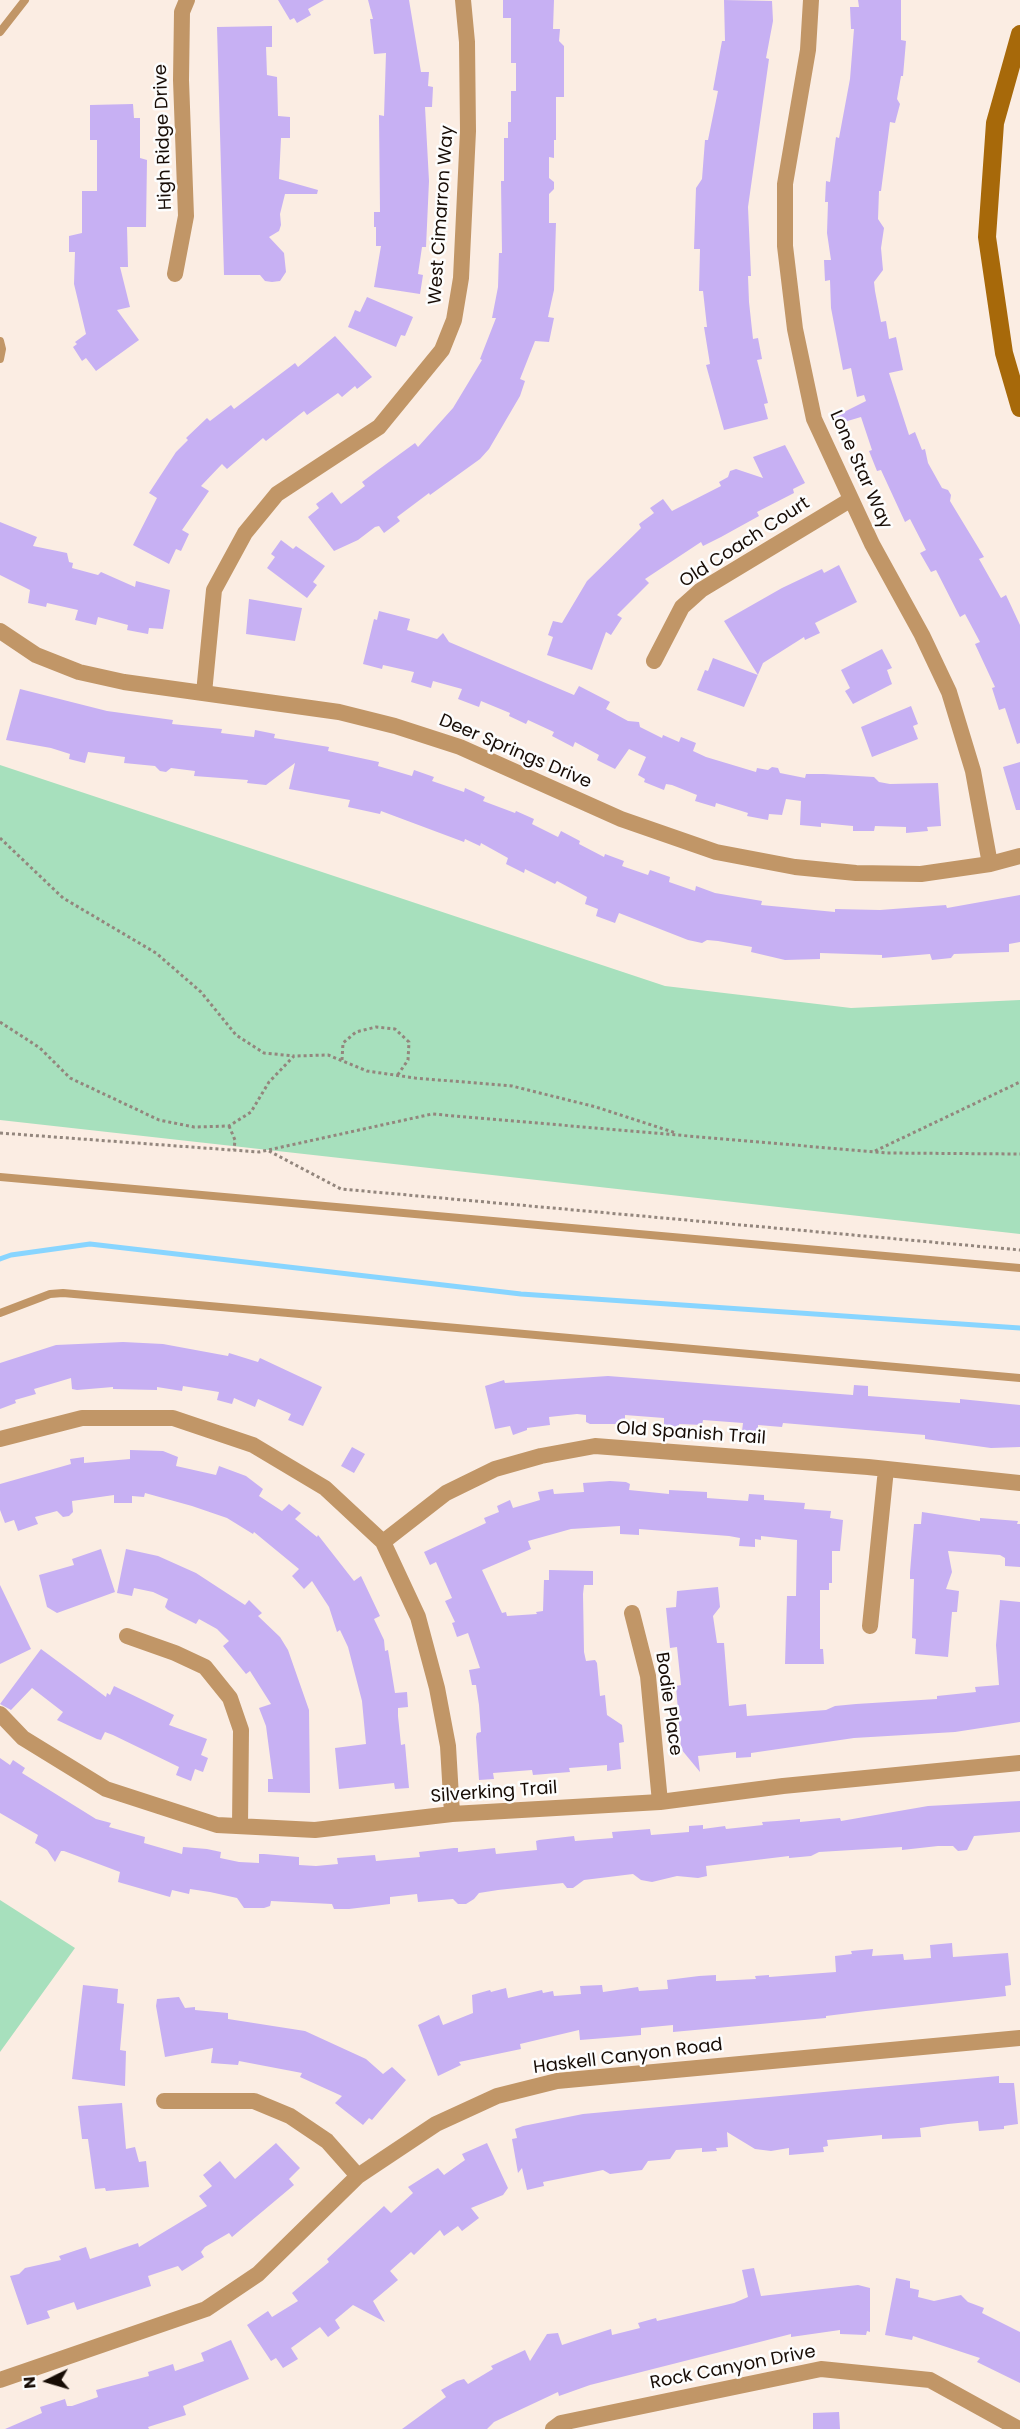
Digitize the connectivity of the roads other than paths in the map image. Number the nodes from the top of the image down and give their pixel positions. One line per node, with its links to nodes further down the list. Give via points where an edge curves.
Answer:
1 (25, 0): 5 (lane)
2 (187, 0): 7 (street, High Ridge Drive, via 182,12 181,80 186,216)
3 (463, 0): 14 (street, West Cimarron Way, via 468,131 461,278 454,320 442,350 379,427 277,494 245,533 214,590)
4 (812, 0): 11 (street, Lone Star Way, via 784,184 785,246 795,329 814,419)
5 (0, 32)
6 (1020, 34): 10 (main road, via 995,123 987,237 1004,353)
7 (174, 274)
8 (0, 341): 9 (lane)
9 (0, 359)
10 (1020, 408)
11 (850, 500): 13 (street, Old Coach Court, via 701,590 682,608); 16 (street, Lone Star Way, via 949,692 973,771)
12 (0, 631): 14 (street, Deer Springs Drive, via 36,655 79,672)
13 (654, 661)
14 (204, 693): 16 (street, Deer Springs Drive, via 339,712 395,726 460,747 621,819 716,852 795,867 856,873 921,874)
15 (1020, 856): 16 (street, Deer Springs Drive)
16 (990, 864)
17 (0, 1177): 18 (lane)
18 (1020, 1268)
19 (0, 1313): 20 (lane, via 63,1293)
20 (1020, 1378)
21 (0, 1439): 24 (street, via 82,1418 173,1418 253,1445 325,1488)
22 (886, 1469): 23 (street, Old Spanish Trail); 24 (street, Old Spanish Trail, via 595,1446 495,1469 446,1493); 26 (street)
23 (1020, 1483)
24 (383, 1542): 31 (street, via 418,1617 437,1688 448,1746)
25 (632, 1613): 30 (street, Bodie Place, via 648,1676)
26 (870, 1626)
27 (127, 1636): 32 (street, via 206,1667 230,1698 240,1730)
28 (0, 1714): 32 (street, Silverking Trail, via 23,1738 106,1790 216,1825)
29 (1020, 1763): 30 (street, Silverking Trail)
30 (660, 1802): 31 (street, Silverking Trail)
31 (452, 1814): 32 (street, Silverking Trail, via 315,1830)
32 (240, 1826)
33 (1020, 2038): 35 (street, Haskell Canyon Road, via 557,2081 497,2096 436,2124)
34 (164, 2101): 35 (street, via 254,2101 290,2116 327,2141)
35 (358, 2176): 36 (street, Haskell Canyon Road, via 258,2274 206,2309)
36 (0, 2380)
37 (553, 2429): 38 (street, Rock Canyon Drive, via 561,2423 821,2369 930,2380)
38 (1019, 2429)

